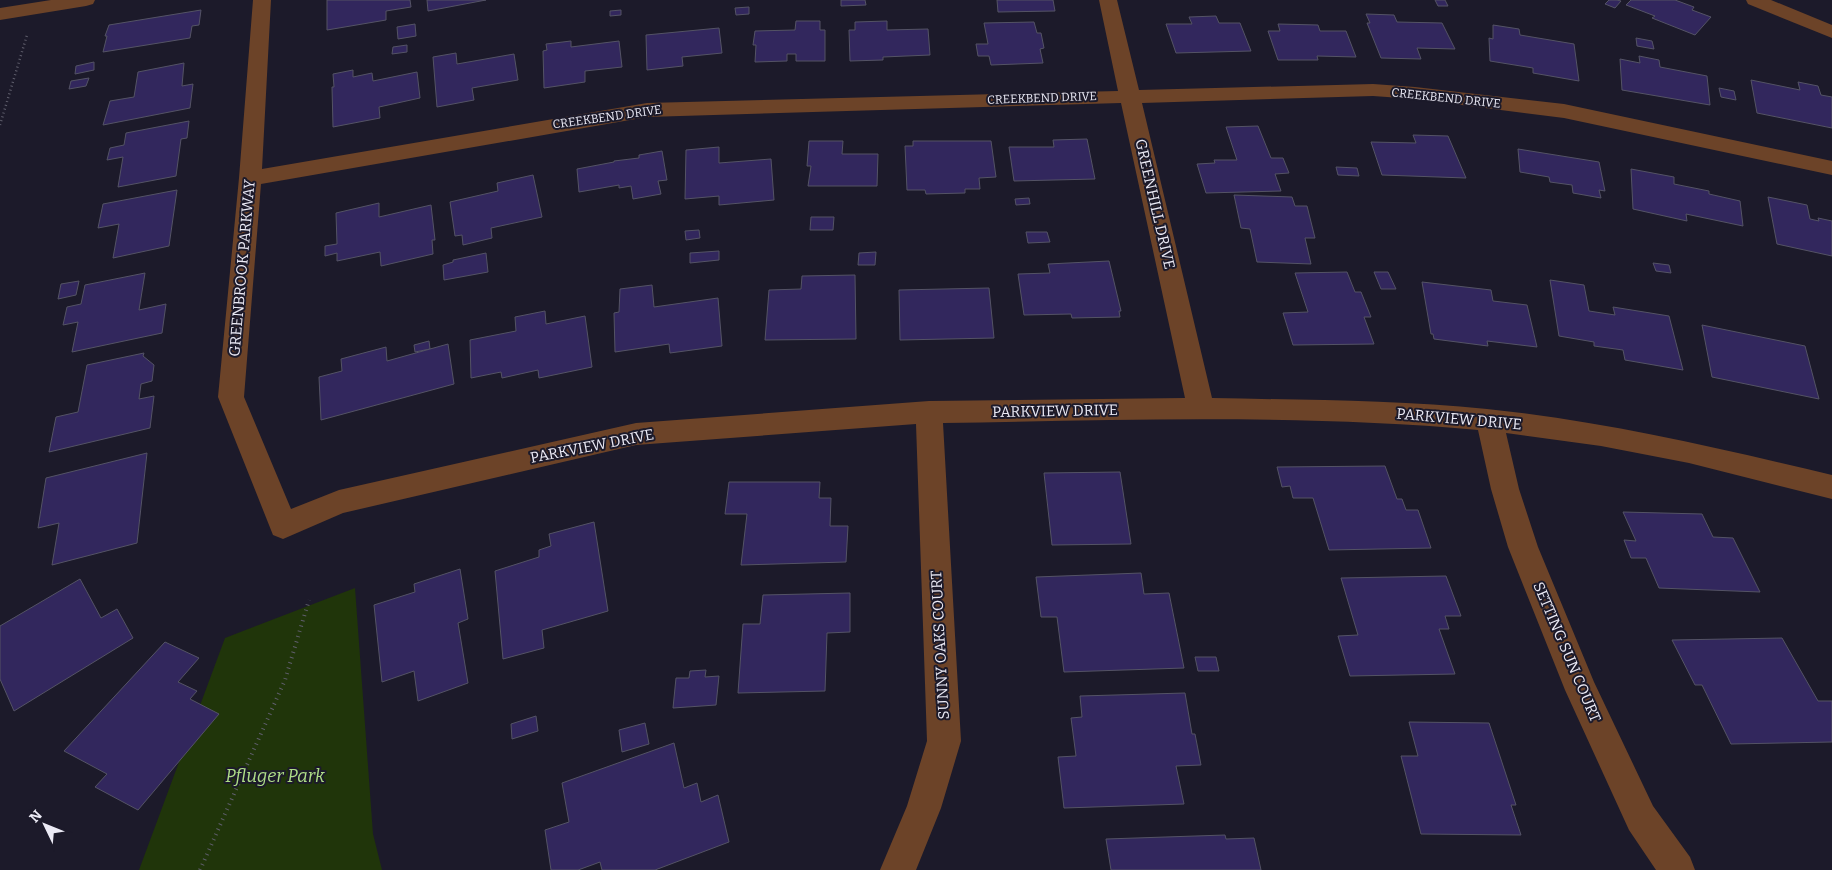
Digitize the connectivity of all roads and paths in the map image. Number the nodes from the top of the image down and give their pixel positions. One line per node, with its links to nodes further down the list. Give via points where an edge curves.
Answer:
1 (86, 0): 5 (street)
2 (262, 0): 11 (street, GREENBROOK PARKWAY)
3 (1108, 0): 8 (street, GREENHILL DRIVE)
4 (1755, 0): 6 (street)
5 (0, 14)
6 (1832, 32)
7 (27, 35): 9 (path)
8 (1130, 96): 10 (street, CREEKBEND DRIVE, via 1373,90 1415,93 1564,111); 11 (street, CREEKBEND DRIVE, via 647,110); 12 (street, GREENHILL DRIVE)
9 (0, 125)
10 (1832, 168)
11 (250, 178): 16 (street, GREENBROOK PARKWAY, via 231,397)
12 (1201, 408): 13 (street, PARKVIEW DRIVE); 14 (street, PARKVIEW DRIVE, via 1409,413)
13 (929, 412): 16 (street, PARKVIEW DRIVE, via 636,434 339,502); 19 (street, SUNNY OAKS COURT, via 944,741 924,808)
14 (1489, 420): 15 (street, PARKVIEW DRIVE, via 1601,435 1688,452); 20 (street, SETTING SUN COURT, via 1523,547 1581,690 1641,818)
15 (1832, 487)
16 (284, 526)
17 (309, 600): 18 (path, via 285,680)
18 (200, 870)
19 (898, 870)
20 (1677, 870)

